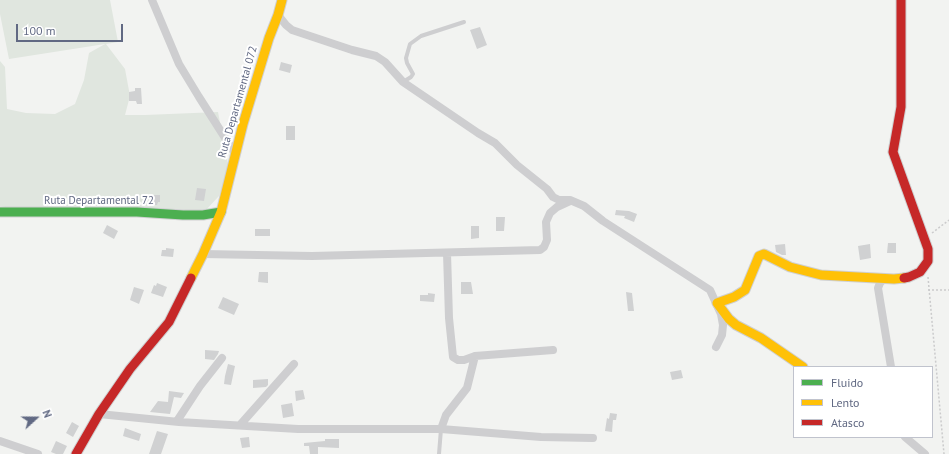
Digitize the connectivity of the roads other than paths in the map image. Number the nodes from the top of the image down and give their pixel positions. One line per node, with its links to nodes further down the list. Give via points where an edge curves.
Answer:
1 (152, 0): 7 (street, via 179,64)
2 (282, 0): 4 (main road, Ruta Departamental 072)
3 (901, 0): 13 (main road, via 901,107 893,152 925,239 928,261 920,272 908,277)
4 (278, 15): 6 (street, via 292,30 376,56); 7 (main road, Ruta Departamental 072, via 266,45)
5 (464, 22): 6 (lane, via 421,36 410,44 406,58 413,74)
6 (403, 82): 8 (street, via 495,143 553,197)
7 (236, 155): 10 (main road, Ruta Departamental 072)
8 (570, 200): 11 (street, via 550,212 546,222 546,240 540,250); 14 (street, via 584,206 710,290)
9 (0, 212): 10 (main road, Ruta Departamental 72, via 137,212 203,215)
10 (221, 212): 12 (main road, Ruta Departamental 072)
11 (447, 253): 12 (street, via 312,256); 17 (street, via 453,357 464,360)
12 (203, 254): 22 (main road, Ruta Departamental 072, via 169,322 130,369)
13 (885, 278): 14 (main road, via 821,275 790,267 764,254 760,256 744,290 729,300); 21 (street, via 878,288)
14 (717, 303): 15 (street, via 723,325 722,336); 20 (main road, via 736,325 761,338)
15 (716, 347)
16 (553, 350): 17 (street)
17 (475, 356): 25 (street, via 467,388 446,415)
18 (222, 358): 23 (street)
19 (294, 364): 24 (street)
20 (802, 366)
21 (891, 366)
22 (99, 414): 23 (street); 30 (main road, Ruta Departamental 072)
23 (177, 422): 24 (street)
24 (240, 425): 25 (street, via 298,429)
25 (441, 429): 26 (street); 31 (lane)
26 (593, 438)
27 (906, 438): 32 (street)
28 (0, 441): 29 (street)
29 (38, 454)
30 (76, 454)
31 (439, 454)
32 (925, 454)

